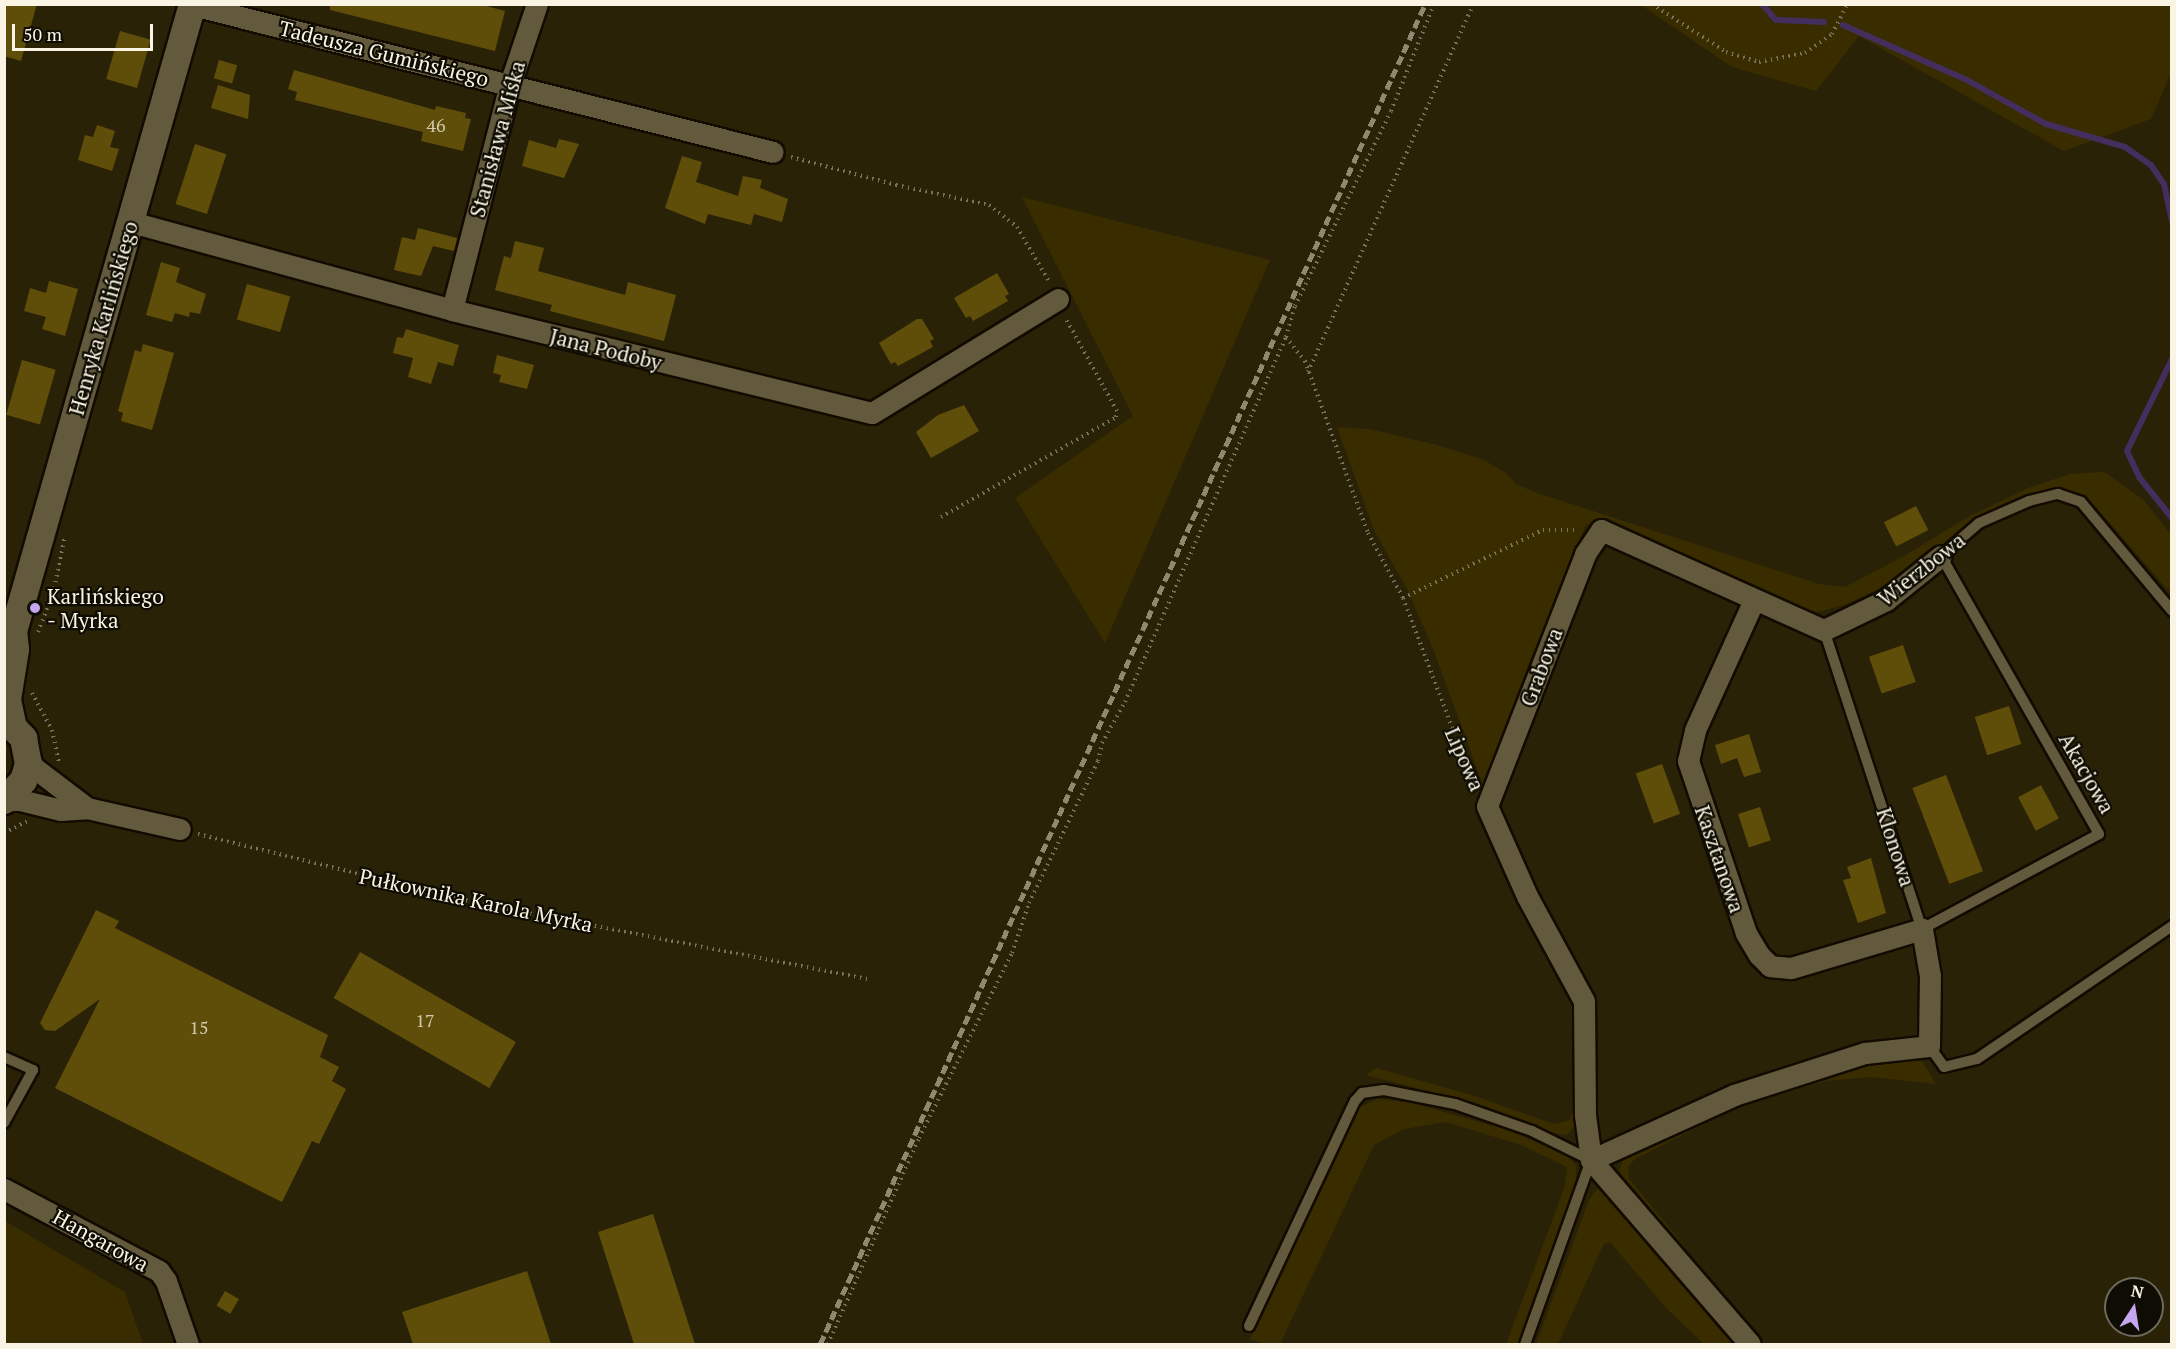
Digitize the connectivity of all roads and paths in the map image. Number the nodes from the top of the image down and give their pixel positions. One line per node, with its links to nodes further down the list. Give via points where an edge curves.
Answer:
1 (537, 4): 7 (street, Stanisława Miśka)
2 (1434, 4): 12 (path, via 1391,111 1295,306)
3 (1473, 4): 13 (path)
4 (1652, 4): 5 (path, via 1726,52 1759,62 1805,54 1832,34)
5 (1847, 4)
6 (191, 5): 7 (street, Tadeusza Gumińskiego); 9 (street, Henryka Karlińskiego)
7 (510, 84): 8 (street, Tadeusza Gumińskiego); 11 (street, Stanisława Miśka)
8 (773, 152): 10 (path, via 896,186 988,205 1017,227)
9 (131, 222): 11 (street, Jana Podoby); 22 (street, Henryka Karlińskiego)
10 (1058, 299): 11 (street, Jana Podoby, via 872,413); 14 (path, via 1074,339 1117,411 1116,417)
11 (452, 310)
12 (1286, 337): 13 (path, Lipowa, via 1305,361); 43 (path, via 1125,702 1102,742 1098,761 1029,903 1012,953 919,1138)
13 (1308, 372): 18 (path, Lipowa, via 1368,533)
14 (940, 517)
15 (67, 527): 22 (path, via 53,594)
16 (1601, 530): 18 (path, via 1543,530); 19 (street); 29 (street, Grabowa, via 1586,554)
17 (1941, 556): 20 (lane, Wierzbowa, via 1979,523 2029,501 2058,494 2081,502); 21 (street, Wierzbowa, via 1886,600); 34 (lane, Akacjowa, via 2099,834)
18 (1403, 598): 29 (path, Lipowa, via 1467,776)
19 (1754, 600): 21 (street); 34 (street, Kasztanowa, via 1695,730 1688,761 1746,933 1770,966 1791,968)
20 (2172, 611)
21 (1824, 630): 34 (lane, Klonowa)
22 (18, 637): 24 (street, Henryka Karlińskiego, via 7,699)
23 (30, 683): 26 (path, via 32,697 58,748 59,766)
24 (8, 720): 25 (street, Henryka Karlińskiego, via 23,738)
25 (28, 764): 26 (street); 27 (street, via 23,780)
26 (53, 785): 30 (street)
27 (4, 800): 28 (street)
28 (43, 805): 30 (street, via 62,810); 32 (path, via 27,822)
29 (1486, 806): 39 (street, Lipowa, via 1527,896 1584,1001 1585,1115)
30 (87, 808): 31 (street)
31 (180, 829): 35 (path, Pułkownika Karola Myrka, via 477,903)
32 (4, 833)
33 (2172, 926): 36 (lane, via 1977,1059 1944,1067)
34 (1922, 929): 36 (street, Klonowa, via 1930,976)
35 (869, 979)
36 (1929, 1046): 39 (street, via 1865,1053 1734,1095)
37 (4, 1056): 38 (lane, via 33,1070)
38 (4, 1123)
39 (1591, 1161): 41 (lane, via 1532,1131 1455,1104 1384,1090 1362,1093); 44 (lane); 45 (street)
40 (4, 1189): 42 (street, Hangarowa, via 159,1271)
41 (1249, 1326)
42 (188, 1344)
43 (828, 1344)
44 (1525, 1344)
45 (1749, 1344)

